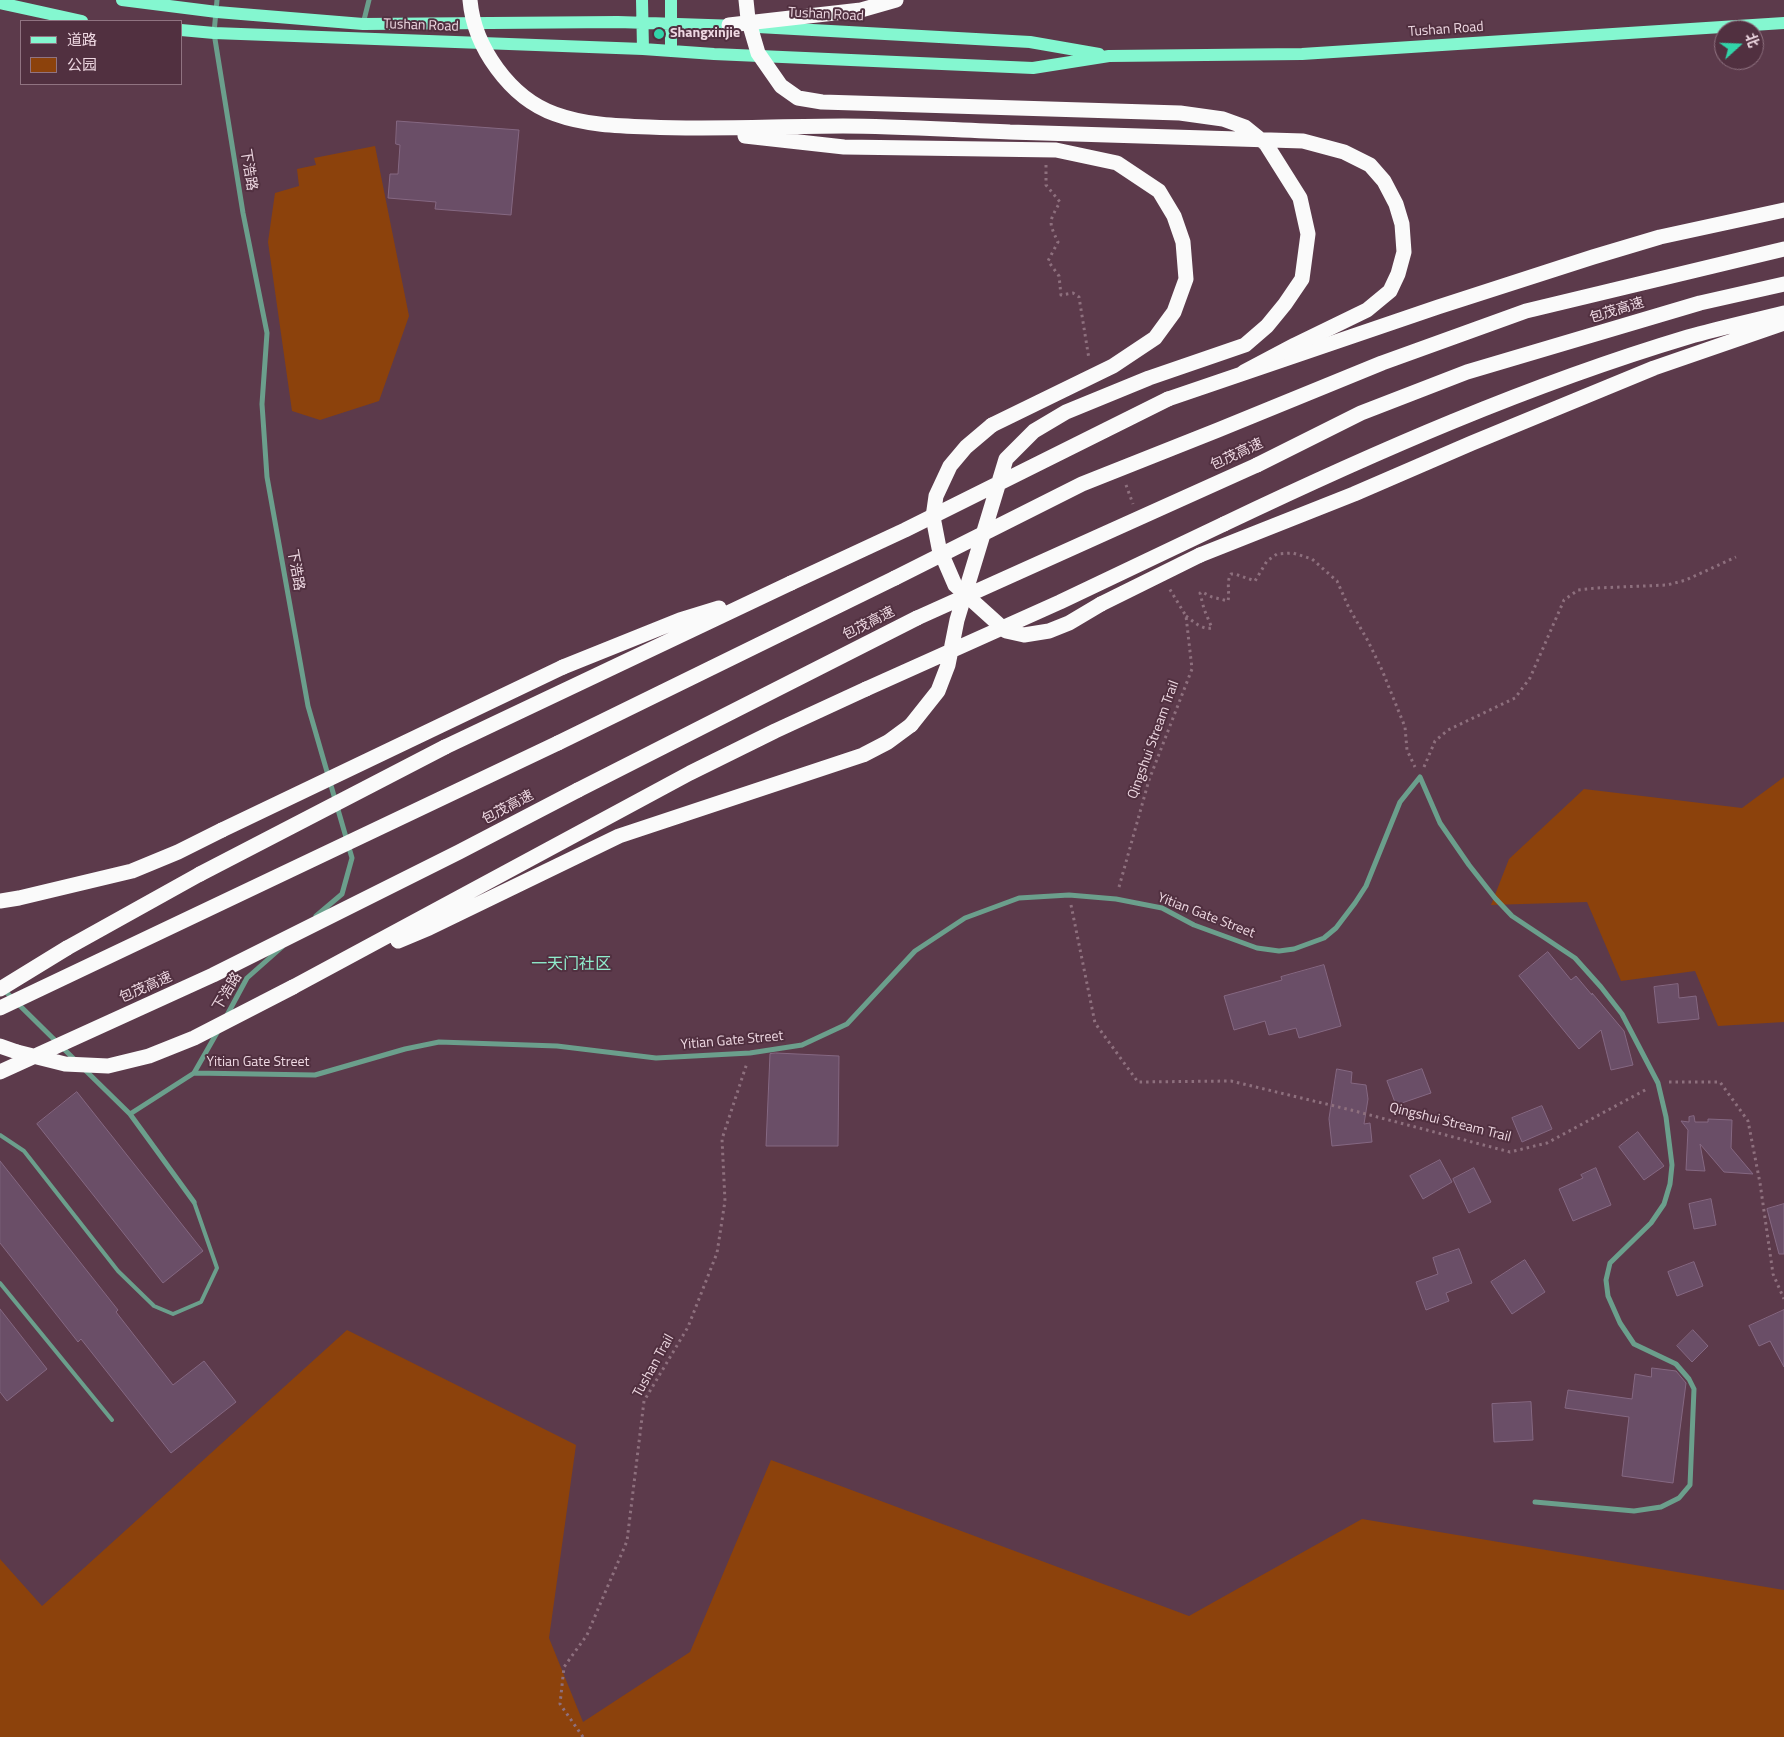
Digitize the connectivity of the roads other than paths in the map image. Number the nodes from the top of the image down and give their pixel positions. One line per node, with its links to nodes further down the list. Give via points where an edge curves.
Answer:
1 (122, 0): 9 (main road, Tushan Road)
2 (369, 0): 13 (street)
3 (470, 0): 21 (highway, bridge, via 477,31 488,54 503,75 534,105 554,114 610,126)
4 (642, 0): 11 (main road)
5 (671, 0): 14 (main road)
6 (746, 0): 30 (highway, bridge, via 758,52 781,86 798,98 822,102 1180,114 1223,119 1245,127 1266,144 1300,198 1308,234 1302,279 1286,304 1245,345 1149,378 1066,412 1034,431 1006,459 957,620 948,665 938,690 911,725 888,742 862,755 619,836 429,928)
7 (896, 0): 15 (highway, via 861,10)
8 (0, 3): 10 (main road)
9 (217, 6): 13 (main road, Tushan Road); 17 (street, 下浩路)
10 (77, 20)
11 (643, 23): 13 (main road, Tushan Road); 14 (main road, Tushan Road); 18 (main road)
12 (1784, 23): 20 (main road, Tushan Road, via 1302,54)
13 (363, 24)
14 (672, 24): 15 (main road, Tushan Road); 19 (main road)
15 (729, 25): 20 (main road, Tushan Road, via 1030,42)
16 (182, 30): 17 (main road, Tushan Road)
17 (214, 33): 18 (main road, Tushan Road); 35 (street, 下浩路, via 243,213 267,334 262,404 266,477 308,706 352,858 342,894 248,978)
18 (643, 49): 19 (main road, Tushan Road)
19 (672, 51): 20 (main road, Tushan Road, via 1033,68)
20 (1109, 56)
21 (689, 129): 26 (highway, bridge, via 844,147 1056,150 1117,163 1159,191 1174,216 1183,242 1186,279 1174,312 1155,338 1113,366 992,425 950,466 936,496 933,517 939,548 955,585 1006,631 1024,635 1049,631 1069,623 1200,555 1354,494 1472,442 1654,368); 27 (highway, bridge, via 844,126 1304,141 1344,152 1370,165 1384,181 1402,224 1404,252 1390,291 1367,310)
22 (1784, 210): 27 (highway, bridge, via 1660,237)
23 (1784, 249): 32 (highway, 包茂高速, bridge, via 1526,311 1382,362 1082,484 558,743)
24 (1784, 284): 34 (highway, 包茂高速, bridge, via 1700,303 1467,372 1361,413 1256,465 917,618 213,975)
25 (1784, 313): 30 (highway, bridge, via 1688,337 1540,387 1312,482 741,748)
26 (1784, 323)
27 (1244, 372): 28 (highway, bridge, via 1168,399 905,530)
28 (784, 586): 29 (highway, bridge, via 680,620 563,667 132,871); 31 (highway, bridge, via 445,747 200,874)
29 (0, 901)
30 (347, 959): 33 (highway, bridge, via 194,1038 149,1056 108,1066 65,1064)
31 (0, 987): 36 (street)
32 (0, 1008)
33 (0, 1046)
34 (0, 1072)
35 (194, 1073): 36 (street); 41 (street, Yitian Gate Street, via 315,1075 404,1048 439,1042 558,1046 656,1058 750,1053 802,1045 847,1024 915,951 965,918 1019,898 1069,895 1116,899 1162,908 1194,925 1263,949 1294,949 1324,938 1355,903 1366,886 1400,802 1420,777 1440,823 1495,898 1512,916 1575,958 1622,1014 1658,1082 1666,1117 1672,1164 1664,1204 1651,1223 1610,1263 1606,1280 1608,1296 1634,1344 1676,1364 1694,1389 1690,1485 1679,1498 1661,1507 1634,1511)
36 (130, 1114): 38 (street)
37 (0, 1135): 38 (lane, via 24,1151 118,1271 154,1306 173,1314 201,1302 217,1268)
38 (194, 1202)
39 (0, 1284): 40 (lane)
40 (112, 1420)
41 (1535, 1502)

